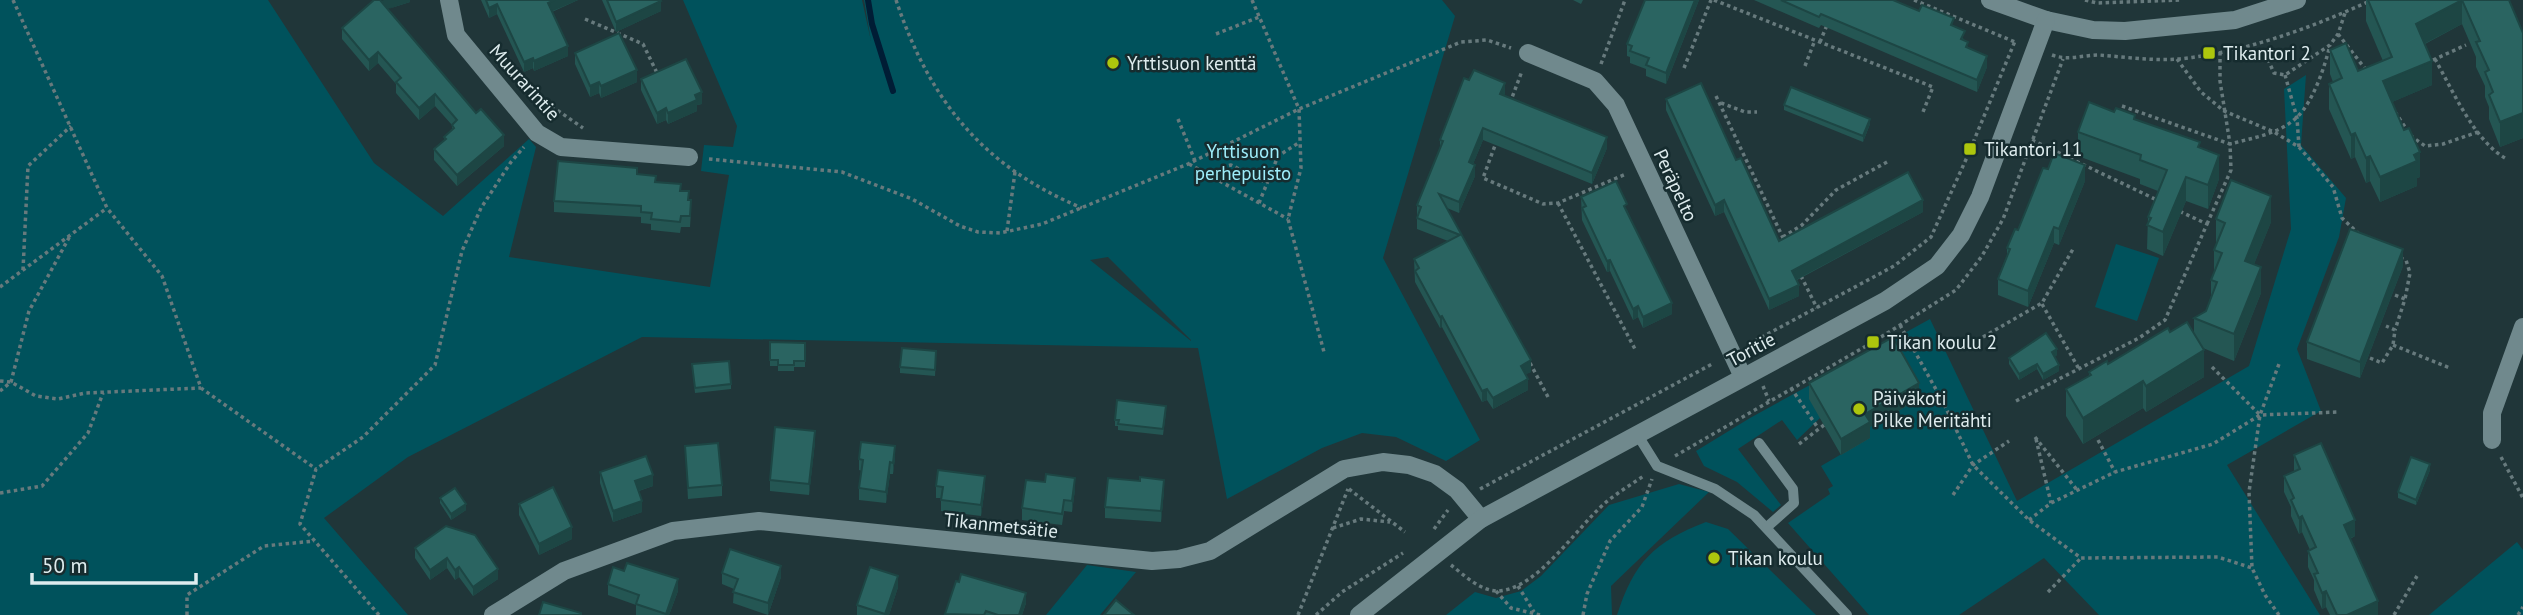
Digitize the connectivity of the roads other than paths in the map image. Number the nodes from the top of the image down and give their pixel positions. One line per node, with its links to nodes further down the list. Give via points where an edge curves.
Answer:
1 (449, 0): 6 (street, Muurarintie, via 456,35 537,133 561,147)
2 (1990, 0): 4 (street)
3 (2297, 0): 4 (street, via 2235,20 2125,31)
4 (2046, 20): 8 (street, Toritie, via 1980,197 1937,266 1885,301)
5 (1528, 53): 8 (street, Peräpelto, via 1595,81 1616,105)
6 (689, 158)
7 (2523, 327): 10 (street, via 2492,413)
8 (1743, 377): 9 (street, Toritie)
9 (1637, 434): 12 (street, Toritie); 13 (lane, via 1657,466 1715,489)
10 (2492, 439)
11 (1759, 443): 13 (lane, via 1793,489 1794,503)
12 (1481, 519): 14 (street, Tikanmetsätie, via 1435,474 1383,462 1344,469 1210,551 1179,559 1152,561 759,522 673,531 564,571); 15 (street, Toritie)
13 (1767, 527): 16 (lane)
14 (493, 615)
15 (1360, 615)
16 (1847, 615)

